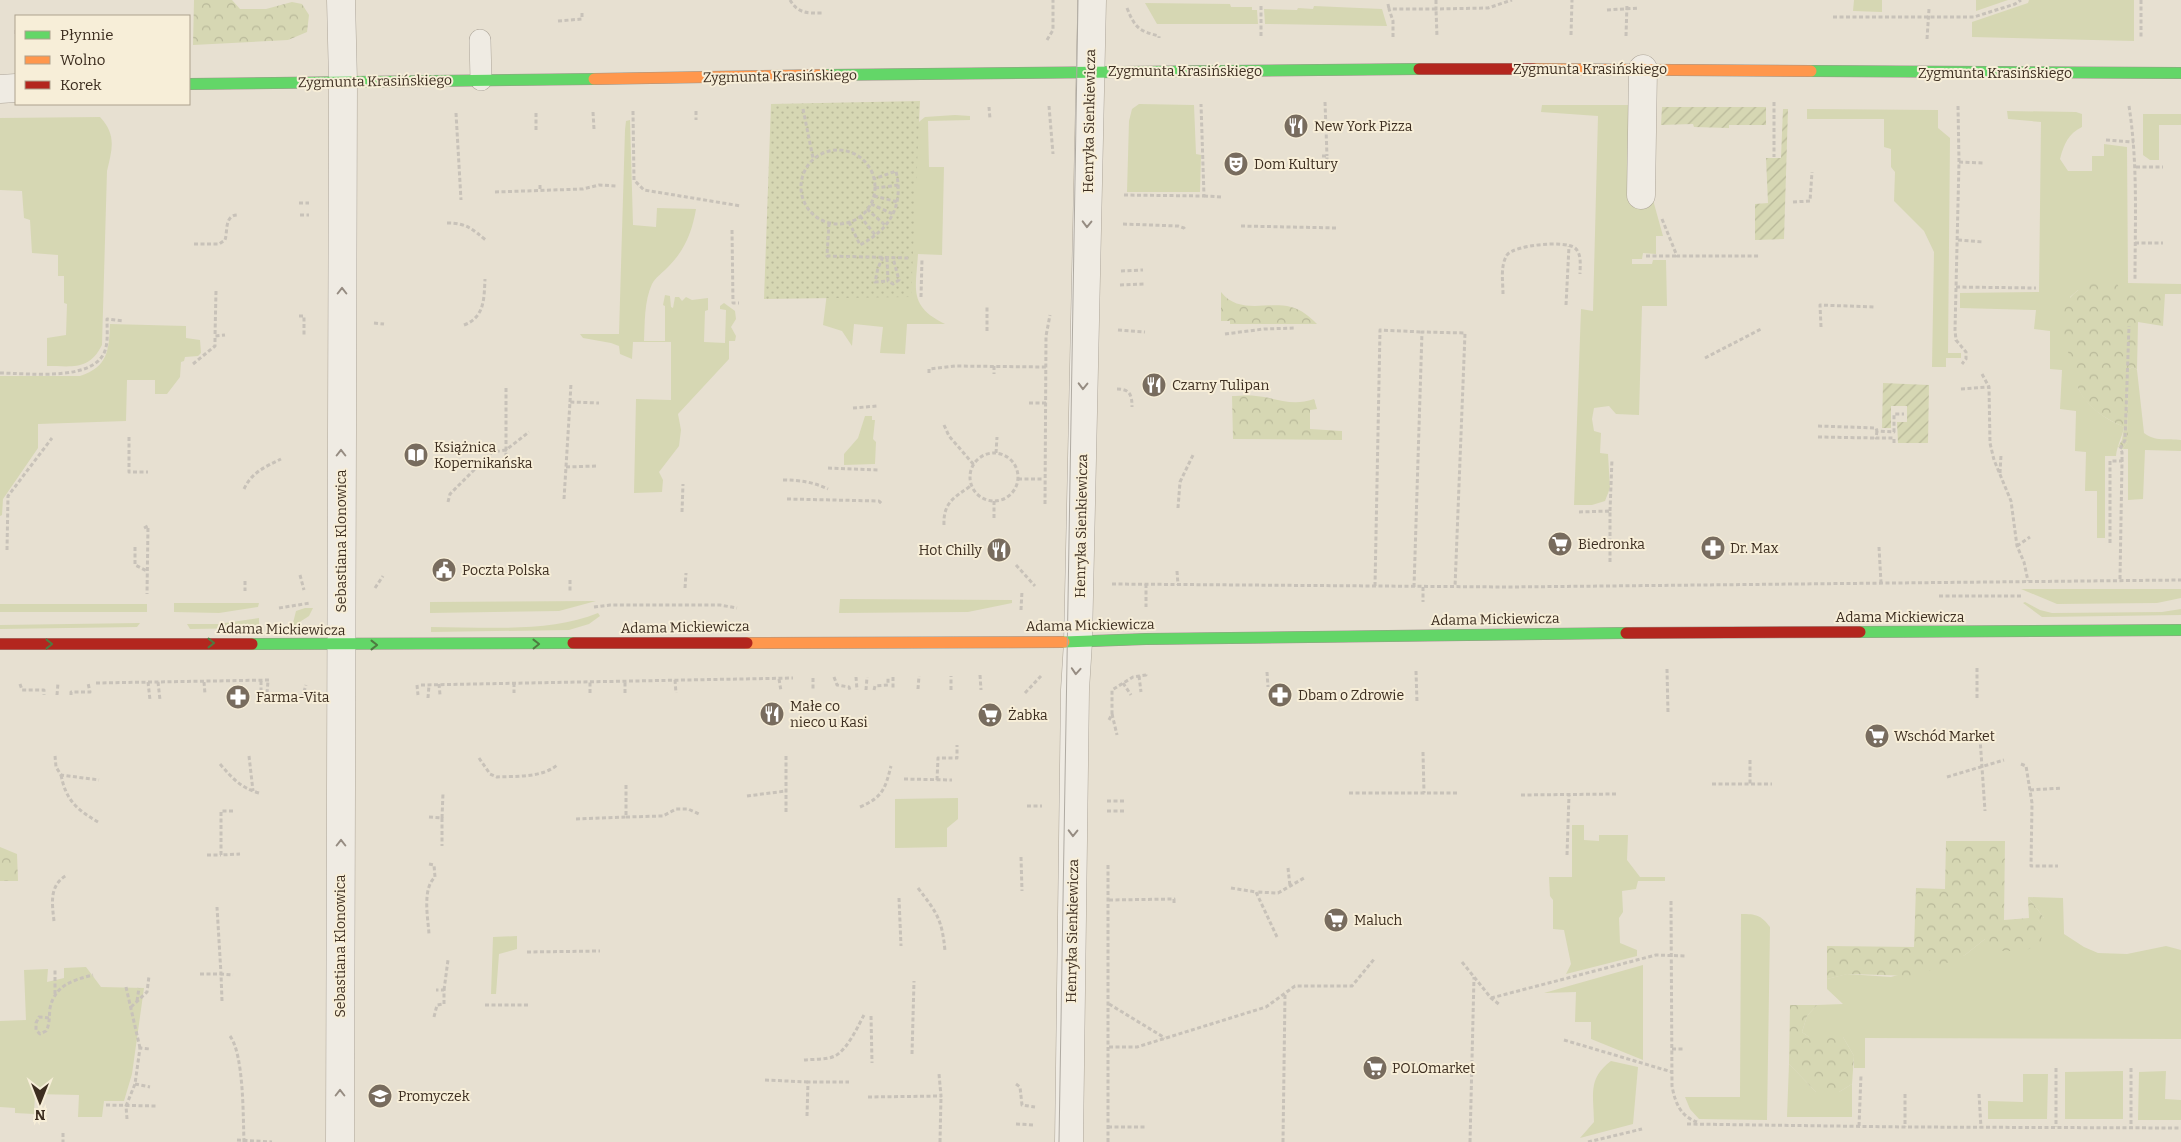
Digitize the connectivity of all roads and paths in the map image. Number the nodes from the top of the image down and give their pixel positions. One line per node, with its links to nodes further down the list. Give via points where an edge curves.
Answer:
1 (341, 0): 38 (street, Sebastiana Klonowica)
2 (790, 0): 20 (path, via 795,9)
3 (1053, 0): 30 (path, via 1053,30)
4 (1092, 0): 35 (street, Henryka Sienkiewicza)
5 (1436, 0): 16 (path)
6 (1512, 0): 16 (path, via 1488,8)
7 (1572, 0): 29 (path)
8 (2021, 0): 21 (path, via 1974,17)
9 (2141, 0): 33 (path)
10 (1388, 4): 15 (path)
11 (1261, 6): 26 (path)
12 (1627, 6): 14 (path); 18 (path); 24 (path)
13 (1126, 7): 25 (path, via 1137,28)
14 (1639, 8)
15 (1389, 9): 16 (path); 27 (path)
16 (1436, 9): 28 (path)
17 (1929, 9): 21 (path)
18 (1607, 10)
19 (582, 12): 23 (path, via 582,19)
20 (822, 13)
21 (1928, 16): 22 (path); 32 (path)
22 (1833, 17)
23 (558, 21)
24 (1626, 31)
25 (1160, 36)
26 (1261, 36)
27 (1393, 38)
28 (1437, 38)
29 (1571, 38)
30 (1047, 39)
31 (480, 40): 37 (lane)
32 (1927, 42)
33 (2141, 45)
34 (1643, 69): 35 (street, Zygmunta Krasińskiego); 36 (street, Zygmunta Krasińskiego); 72 (street)
35 (1090, 72): 37 (street, Zygmunta Krasińskiego); 246 (street, Henryka Sienkiewicza, one-way to 246)
36 (2181, 73)
37 (482, 80): 38 (street, Zygmunta Krasińskiego)
38 (343, 81): 39 (street, Zygmunta Krasińskiego); 248 (street, Sebastiana Klonowica, one-way to 38)
39 (190, 84)
40 (15, 88): 41 (street)
41 (0, 89)
42 (1202, 99): 74 (path)
43 (1325, 100): 55 (path)
44 (1774, 102): 56 (path)
45 (802, 105): 57 (path)
46 (2129, 106): 53 (path)
47 (1958, 110): 59 (path)
48 (536, 111): 51 (path)
49 (456, 112): 76 (path)
50 (634, 120): 80 (path, via 634,180 637,185 644,190)
51 (536, 130)
52 (2106, 140): 53 (path)
53 (2134, 142): 61 (path)
54 (1322, 156): 55 (path)
55 (1327, 156): 58 (path)
56 (1774, 157)
57 (813, 158): 64 (path, via 830,150 850,151 870,166); 88 (path, via 805,168 800,190 809,212)
58 (1327, 161)
59 (1959, 162): 60 (path); 96 (path)
60 (1984, 163)
61 (2136, 167): 62 (path); 99 (path)
62 (2164, 167)
63 (1812, 172): 78 (path, via 1810,201)
64 (874, 179): 66 (path, via 896,171); 68 (path)
65 (540, 185): 69 (path)
66 (899, 185): 68 (path); 77 (path)
67 (616, 186): 69 (path)
68 (875, 188): 73 (path)
69 (540, 190): 70 (path)
70 (495, 192)
71 (1124, 195): 74 (path)
72 (1641, 195)
73 (874, 196): 77 (path); 79 (path)
74 (1204, 196): 75 (path)
75 (1222, 197)
76 (461, 200)
77 (898, 202): 82 (path)
78 (1793, 202)
79 (871, 204): 81 (path); 82 (path)
80 (741, 206)
81 (867, 209): 84 (path); 90 (path)
82 (893, 214): 90 (path)
83 (238, 215): 101 (path, via 230,218 225,240 219,244)
84 (860, 216): 86 (path); 95 (path)
85 (1661, 216): 104 (path)
86 (849, 222): 88 (path); 95 (path, via 860,245)
87 (446, 223): 97 (path, via 469,226)
88 (829, 223): 106 (path, via 827,256)
89 (1123, 224): 94 (path, via 1178,226)
90 (886, 226): 95 (path)
91 (1241, 226): 92 (path)
92 (1338, 228)
93 (732, 230): 123 (path, via 733,303)
94 (1186, 231)
95 (876, 236)
96 (1958, 240): 98 (path); 118 (path)
97 (487, 241)
98 (1983, 242)
99 (2135, 243): 100 (path); 115 (path)
100 (2164, 243)
101 (194, 244)
102 (1569, 245): 112 (path, via 1579,253); 121 (path, via 1514,249 1502,267); 124 (path)
103 (1646, 256): 104 (path)
104 (1677, 256): 105 (path)
105 (1759, 256)
106 (885, 257): 107 (path); 114 (path); 114 (path, via 875,282)
107 (893, 258): 108 (path); 114 (path, via 899,280 893,284)
108 (909, 258)
109 (922, 259): 122 (path)
110 (1144, 270): 111 (path)
111 (1121, 271)
112 (1580, 274)
113 (485, 279): 130 (path, via 484,303 478,317)
114 (888, 281)
115 (2135, 281)
116 (1144, 284): 117 (path)
117 (1120, 286)
118 (1956, 287): 119 (path); 145 (path, via 1956,340 1966,352)
119 (2036, 288)
120 (216, 291): 141 (path)
121 (1502, 294)
122 (921, 297)
123 (740, 303)
124 (1566, 305)
125 (987, 306): 136 (path)
126 (1874, 307): 132 (path, via 1820,304)
127 (1051, 308): 147 (path, via 1046,336)
128 (299, 316): 142 (path, via 304,316)
129 (124, 321): 148 (path, via 107,319 106,348 96,364 89,368 72,372)
130 (464, 325)
131 (2128, 326): 182 (path, via 2125,440 2120,449)
132 (1821, 327)
133 (1295, 328): 139 (path)
134 (1761, 329): 143 (path)
135 (1118, 330): 137 (path)
136 (987, 331)
137 (1145, 332)
138 (1422, 332): 233 (path, via 1380,330); 234 (path); 235 (path, via 1465,333)
139 (1225, 334)
140 (225, 335): 141 (path)
141 (215, 336): 144 (path, via 215,346)
142 (304, 337)
143 (1705, 358)
144 (193, 364)
145 (1962, 364)
146 (994, 366): 147 (path); 149 (path, via 929,369); 150 (path)
147 (1046, 367): 159 (path)
148 (0, 373)
149 (929, 373)
150 (994, 374)
151 (1982, 374): 153 (path)
152 (571, 383): 157 (path)
153 (1989, 387): 156 (path); 189 (path, via 1990,443)
154 (506, 388): 175 (path)
155 (1116, 389): 163 (path, via 1132,395)
156 (1961, 389)
157 (570, 402): 158 (path); 185 (path)
158 (599, 402)
159 (1046, 402): 160 (path); 191 (path)
160 (1029, 403)
161 (877, 406): 162 (path)
162 (853, 408)
163 (1132, 408)
164 (1904, 414): 167 (path, via 1894,414 1894,432)
165 (944, 425): 183 (path, via 949,436)
166 (1818, 426): 167 (path, via 1876,428)
167 (1877, 431): 173 (path)
168 (529, 432): 175 (path)
169 (129, 437): 188 (path, via 129,472)
170 (997, 437): 176 (path)
171 (1818, 437): 173 (path)
172 (52, 438): 215 (path, via 8,496)
173 (1876, 438): 174 (path, via 1894,438)
174 (1894, 445)
175 (506, 450): 181 (path); 200 (path, via 492,452 450,494)
176 (996, 453): 183 (path, via 982,457); 190 (path, via 1014,464)
177 (1194, 453): 203 (path, via 1180,482)
178 (2001, 455): 189 (path)
179 (281, 459): 196 (path, via 259,470)
180 (1612, 459): 204 (path)
181 (506, 461)
182 (2122, 461): 211 (path, via 2110,461); 223 (path)
183 (974, 465): 194 (path, via 970,476)
184 (597, 466): 185 (path)
185 (566, 467): 197 (path)
186 (828, 468): 187 (path)
187 (878, 470)
188 (148, 472)
189 (2000, 476): 212 (path, via 2011,500)
190 (1018, 479): 191 (path); 199 (path, via 1012,493)
191 (1044, 479): 202 (path)
192 (783, 480): 195 (path, via 816,483)
193 (683, 484): 205 (path)
194 (972, 484): 199 (path, via 982,497); 208 (path, via 949,502 945,508)
195 (828, 489)
196 (244, 490)
197 (564, 499)
198 (787, 499): 201 (path, via 879,501)
199 (994, 500): 207 (path)
200 (448, 502)
201 (882, 504)
202 (1045, 507)
203 (1178, 508)
204 (1610, 511): 206 (path); 216 (path)
205 (682, 512)
206 (1579, 512)
207 (994, 520)
208 (944, 525)
209 (144, 528): 218 (path, via 148,526)
210 (2030, 537): 212 (path)
211 (2110, 543)
212 (2017, 546): 227 (path)
213 (135, 547): 218 (path, via 135,565)
214 (1880, 547): 228 (path)
215 (7, 550)
216 (1610, 562)
217 (1016, 565): 232 (path)
218 (147, 571): 242 (path)
219 (1177, 571): 231 (path)
220 (686, 573): 236 (path)
221 (300, 575): 237 (path)
222 (383, 576): 238 (path)
223 (2120, 579): 225 (path); 227 (path)
224 (570, 580): 241 (path)
225 (2181, 580)
226 (246, 581): 240 (path)
227 (2028, 581): 228 (path)
228 (1881, 582): 235 (path)
229 (1106, 584): 230 (path)
230 (1146, 584): 231 (path); 243 (path)
231 (1178, 585): 233 (path)
232 (1035, 586)
233 (1375, 586): 234 (path)
234 (1414, 587): 235 (path)
235 (1455, 587)
236 (685, 588)
237 (304, 590)
238 (374, 590)
239 (1022, 590): 244 (path)
240 (246, 591)
241 (570, 592)
242 (147, 594)
243 (1146, 600)
244 (1022, 604)
245 (2181, 630): 246 (street, Adama Mickiewicza, via 1513,634 1227,642)
246 (1078, 642): 248 (street, Adama Mickiewicza, one-way to 246); 495 (street, Henryka Sienkiewicza, one-way to 495)
247 (0, 644): 248 (street, Adama Mickiewicza, one-way to 248, via 270,642)
248 (340, 645): 493 (street, Sebastiana Klonowica, one-way to 248)
249 (1041, 668): 259 (path)
250 (1977, 668): 320 (path)
251 (1667, 669): 324 (path)
252 (1416, 671): 323 (path)
253 (1267, 672): 292 (path)
254 (980, 675): 300 (path)
255 (1033, 675): 259 (path)
256 (1146, 675): 260 (path)
257 (919, 676): 293 (path)
258 (951, 676): 299 (path)
259 (1041, 676): 289 (path); 305 (path)
260 (1139, 676): 286 (path); 303 (path)
261 (834, 677): 262 (path); 273 (path); 294 (path, via 837,685 850,687)
262 (841, 677)
263 (849, 677): 264 (path)
264 (856, 677): 265 (path); 295 (path)
265 (867, 677): 266 (path); 296 (path)
266 (874, 677)
267 (881, 677): 268 (path)
268 (888, 677): 297 (path, via 888,685 876,686); 298 (path, via 895,677)
269 (796, 678): 274 (path)
270 (805, 678): 271 (path)
271 (813, 678): 272 (path); 302 (path)
272 (820, 678)
273 (827, 678)
274 (779, 679): 275 (path); 301 (path)
275 (675, 680): 277 (path); 304 (path)
276 (261, 681): 280 (path); 307 (path); 308 (path, via 269,681)
277 (625, 681): 281 (path); 311 (path)
278 (148, 682): 279 (path); 284 (path); 321 (path)
279 (158, 682): 280 (path); 322 (path)
280 (204, 682): 306 (path)
281 (590, 682): 285 (path); 310 (path)
282 (58, 683): 313 (path)
283 (88, 683): 314 (path, via 90,692 71,692)
284 (96, 683)
285 (514, 683): 288 (path); 309 (path)
286 (1123, 683): 317 (path); 325 (path, via 1112,690)
287 (20, 684): 312 (path, via 22,690 44,690)
288 (440, 684): 291 (path); 316 (path)
289 (1046, 684)
290 (306, 685): 318 (path)
291 (429, 685): 315 (path, via 419,685); 319 (path)
292 (1268, 687)
293 (918, 689)
294 (850, 690)
295 (857, 690)
296 (866, 690)
297 (874, 690)
298 (893, 690)
299 (951, 690)
300 (981, 690)
301 (781, 691)
302 (813, 691)
303 (1141, 692)
304 (676, 693)
305 (1025, 693)
306 (205, 694)
307 (261, 694)
308 (267, 694)
309 (514, 694)
310 (590, 694)
311 (625, 694)
312 (44, 695)
313 (57, 695)
314 (71, 695)
315 (418, 695)
316 (440, 695)
317 (1131, 695)
318 (302, 698)
319 (428, 698)
320 (1977, 698)
321 (150, 700)
322 (160, 700)
323 (1417, 703)
324 (1668, 713)
325 (1112, 714): 326 (path); 327 (path)
326 (1108, 722)
327 (1117, 735)
328 (1980, 738): 341 (path)
329 (956, 745): 346 (path, via 957,758 938,758)
330 (1423, 752): 360 (path)
331 (55, 756): 342 (path, via 56,767)
332 (249, 756): 354 (path)
333 (786, 756): 355 (path)
334 (478, 758): 338 (path, via 490,774 497,777 544,772)
335 (1750, 760): 349 (path)
336 (2004, 760): 341 (path)
337 (220, 764): 354 (path, via 237,783)
338 (558, 764)
339 (2021, 764): 353 (path, via 2026,766)
340 (891, 766): 370 (path, via 883,791 875,801)
341 (1981, 768): 343 (path); 374 (path)
342 (62, 775): 345 (path); 382 (path, via 64,789 79,811)
343 (1947, 777)
344 (904, 779): 346 (path)
345 (99, 780)
346 (937, 780): 347 (path)
347 (952, 780)
348 (1712, 784): 349 (path)
349 (1750, 784): 350 (path)
350 (1772, 784)
351 (626, 785): 378 (path)
352 (2062, 788): 353 (path)
353 (2030, 790): 391 (path, via 2032,866)
354 (252, 791): 357 (path)
355 (786, 791): 365 (path); 376 (path)
356 (1107, 792): 366 (path)
357 (259, 793)
358 (443, 793): 379 (path)
359 (1349, 793): 360 (path)
360 (1424, 793): 361 (path)
361 (1460, 793)
362 (1569, 794): 363 (path); 364 (path); 387 (path)
363 (1616, 794)
364 (1521, 795)
365 (747, 796)
366 (1107, 801): 367 (path); 372 (path)
367 (1124, 801)
368 (1027, 806): 369 (path)
369 (1044, 806)
370 (860, 808)
371 (233, 810): 386 (path, via 220,810)
372 (1107, 811): 373 (path); 381 (path)
373 (1124, 811)
374 (1985, 811)
375 (699, 814): 378 (path, via 688,809 676,809 663,816)
376 (786, 814)
377 (429, 817): 379 (path)
378 (626, 817): 380 (path)
379 (442, 818): 383 (path)
380 (576, 818)
381 (1108, 821)
382 (98, 822)
383 (442, 846)
384 (240, 854): 386 (path)
385 (207, 855): 386 (path)
386 (220, 855)
387 (1567, 855)
388 (1021, 857): 398 (path)
389 (1108, 858): 401 (path)
390 (429, 864): 406 (path, via 434,865 435,870 428,890)
391 (2058, 866)
392 (1288, 868): 395 (path)
393 (67, 875): 405 (path, via 52,892)
394 (1304, 878): 395 (path)
395 (1290, 886): 399 (path, via 1278,893)
396 (918, 888): 410 (path, via 943,927)
397 (1231, 888): 399 (path)
398 (1022, 891)
399 (1256, 892): 407 (path)
400 (899, 898): 408 (path)
401 (1109, 900): 403 (path, via 1174,899); 434 (path)
402 (1671, 901): 412 (path)
403 (1174, 906)
404 (217, 907): 419 (path)
405 (54, 922)
406 (429, 934)
407 (1277, 938)
408 (901, 946)
409 (600, 951): 411 (path)
410 (945, 951)
411 (527, 952)
412 (1671, 955): 413 (path); 431 (path, via 1656,955); 449 (path)
413 (1685, 956)
414 (1375, 958): 429 (path, via 1352,986 1295,986)
415 (448, 960): 428 (path)
416 (1462, 962): 423 (path)
417 (55, 968): 430 (path)
418 (200, 974): 419 (path)
419 (221, 974): 421 (path); 432 (path)
420 (93, 975): 430 (path, via 64,985)
421 (233, 975)
422 (149, 976): 433 (path, via 147,992)
423 (1474, 977): 431 (path); 498 (path)
424 (914, 981): 451 (path)
425 (126, 987): 438 (path)
426 (139, 988): 433 (path)
427 (436, 990): 428 (path)
428 (444, 990): 441 (path, via 444,1004 436,1005)
429 (1285, 993): 444 (path, via 1266,1007); 497 (path)
430 (55, 994): 442 (path)
431 (1491, 998): 437 (path)
432 (222, 1001)
433 (137, 1002): 438 (path)
434 (1108, 1004): 444 (path); 446 (path)
435 (485, 1005): 436 (path)
436 (528, 1005)
437 (1500, 1005)
438 (130, 1008): 447 (path)
439 (866, 1013): 452 (path, via 836,1055)
440 (871, 1016): 453 (path)
441 (434, 1017)
442 (49, 1018): 442 (path, via 50,1024 40,1034 36,1030 36,1022 39,1017)
443 (230, 1036): 490 (path, via 240,1070)
444 (1165, 1038): 446 (path, via 1137,1047)
445 (1564, 1040): 456 (path)
446 (1108, 1047): 480 (path)
447 (140, 1048): 448 (path); 462 (path)
448 (150, 1049)
449 (1672, 1049): 450 (path); 456 (path)
450 (1684, 1049)
451 (912, 1054)
452 (804, 1060)
453 (872, 1063)
454 (2056, 1068): 483 (path)
455 (2131, 1068): 486 (path)
456 (1672, 1072): 477 (path, via 1674,1100 1690,1120)
457 (939, 1074): 468 (path)
458 (1861, 1075): 479 (path)
459 (765, 1080): 460 (path)
460 (808, 1082): 461 (path); 473 (path)
461 (849, 1082)
462 (135, 1084): 464 (path); 470 (path)
463 (1016, 1084): 472 (path, via 1020,1087 1022,1105)
464 (150, 1087)
465 (1906, 1094): 482 (path)
466 (1980, 1094): 485 (path)
467 (868, 1096): 468 (path)
468 (941, 1096): 494 (path)
469 (106, 1105): 470 (path)
470 (126, 1106): 471 (path); 474 (path)
471 (156, 1106)
472 (1035, 1107)
473 (808, 1116)
474 (127, 1119)
475 (1016, 1124): 478 (path)
476 (1687, 1124): 477 (path)
477 (1700, 1124): 479 (path)
478 (1035, 1126)
479 (1859, 1126): 482 (path)
480 (1108, 1127): 481 (path); 496 (path)
481 (1146, 1127)
482 (1906, 1127): 485 (path)
483 (2056, 1127): 485 (path); 486 (path)
484 (1642, 1128): 499 (path)
485 (1981, 1128)
486 (2131, 1128): 487 (path)
487 (2181, 1128)
488 (63, 1134): 491 (path)
489 (237, 1140): 490 (path)
490 (244, 1141): 492 (path)
491 (63, 1142)
492 (272, 1142)
493 (340, 1142)
494 (940, 1142)
495 (1068, 1142)
496 (1108, 1142)
497 (1283, 1142)
498 (1470, 1142)
499 (1588, 1142)

